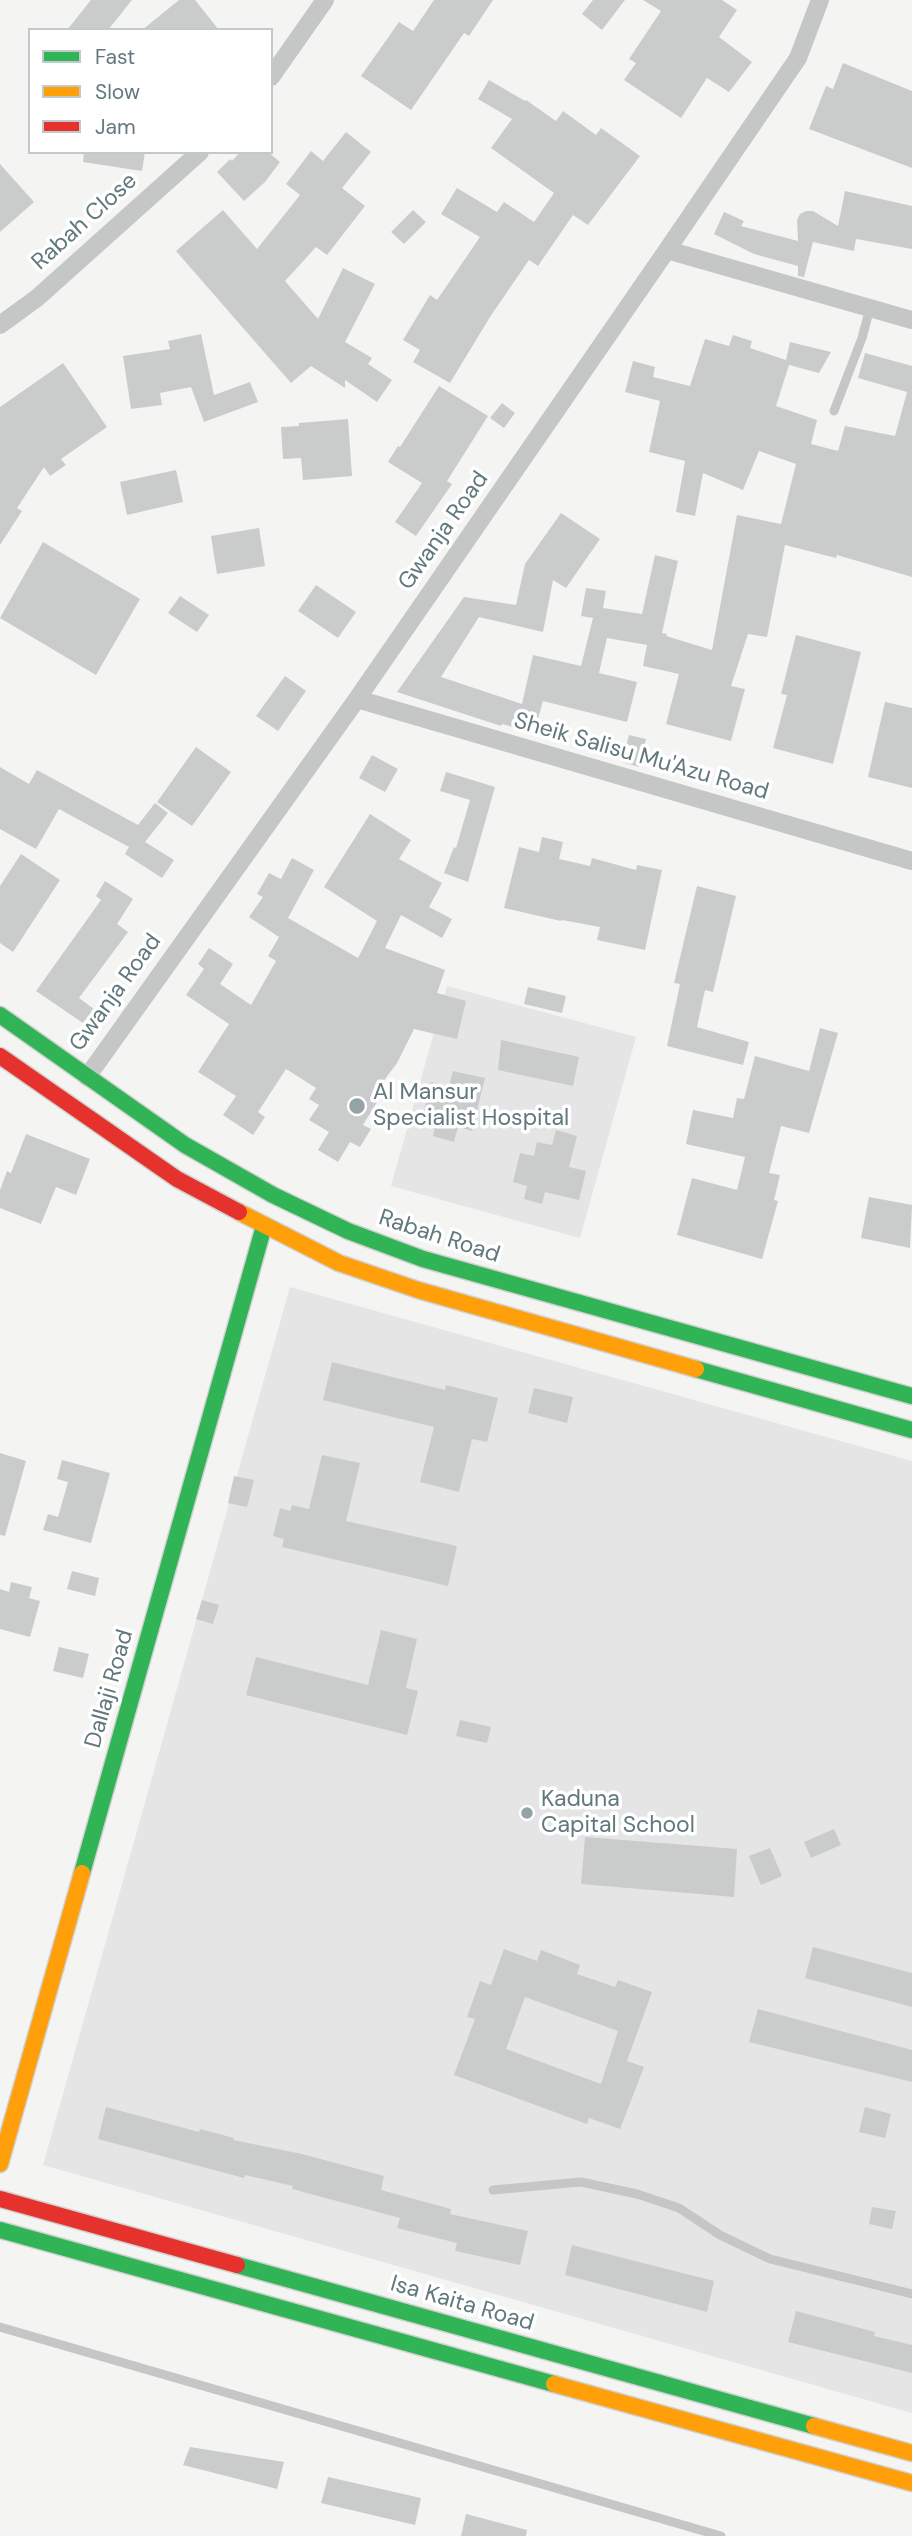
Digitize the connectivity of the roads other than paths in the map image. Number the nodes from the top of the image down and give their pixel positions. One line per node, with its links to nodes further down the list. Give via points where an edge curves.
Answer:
1 (325, 0): 3 (street)
2 (820, 0): 5 (street, Gwanja Road, via 798,58)
3 (273, 74)
4 (198, 154): 8 (street, Rabah Close, via 37,298)
5 (667, 250): 6 (street); 10 (street, Gwanja Road)
6 (870, 308): 7 (street); 9 (lane)
7 (912, 320)
8 (0, 325)
9 (834, 411)
10 (357, 699): 11 (street, Sheik Salisu Mu'Azu Road); 14 (street, Gwanja Road)
11 (912, 861)
12 (0, 1015): 14 (main road, Rabah Road)
13 (0, 1056): 15 (main road, via 177,1179)
14 (87, 1077): 16 (main road, Rabah Road, via 185,1145 272,1195 348,1231 423,1259)
15 (264, 1227): 17 (main road, via 339,1263 418,1290); 18 (main road, Dallaji Road)
16 (912, 1396)
17 (912, 1430)
18 (0, 2164)
19 (493, 2190): 22 (lane, via 581,2182 637,2194 679,2208 720,2235 770,2259)
20 (0, 2199): 24 (main road, Isa Kaita Road)
21 (0, 2230): 25 (main road)
22 (912, 2294)
23 (0, 2327): 26 (lane)
24 (912, 2454)
25 (912, 2483)
26 (721, 2536)

